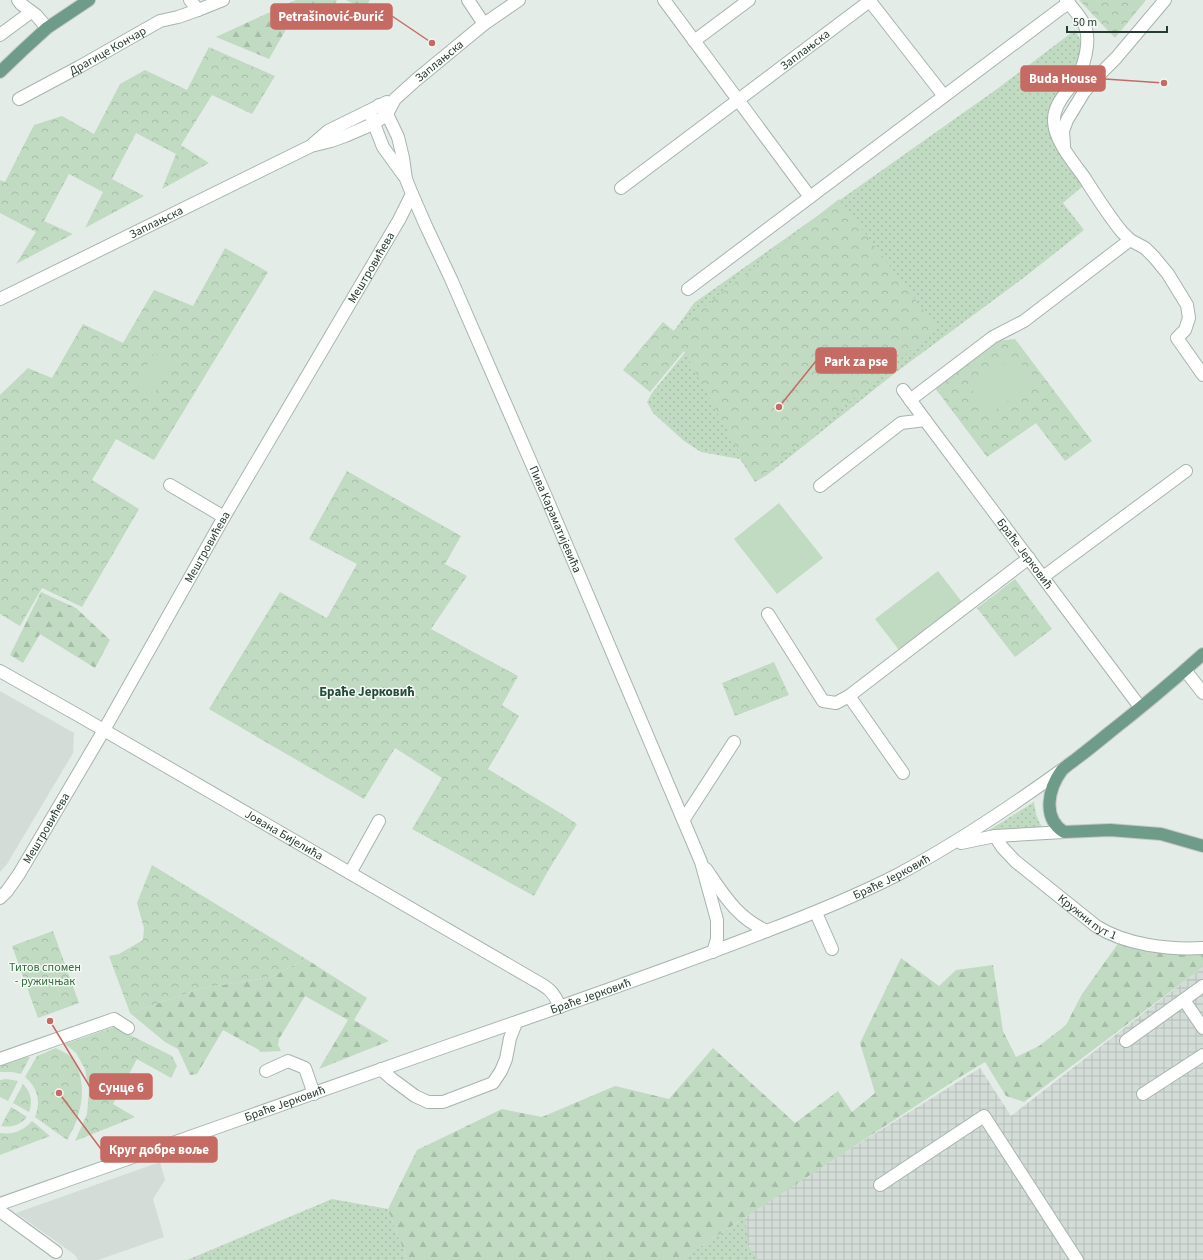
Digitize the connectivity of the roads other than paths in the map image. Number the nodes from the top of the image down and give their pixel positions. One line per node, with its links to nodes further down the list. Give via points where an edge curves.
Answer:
1 (18, 0): 13 (street)
2 (89, 0): 15 (main road)
3 (190, 0): 12 (street)
4 (222, 0): 12 (street, Драгице Кончар)
5 (468, 0): 14 (street)
6 (519, 0): 14 (street, Заплањска)
7 (664, 0): 17 (street)
8 (749, 0): 17 (street)
9 (870, 0): 19 (street); 21 (street, Заплањска)
10 (1165, 0): 25 (street, via 1084,92 1063,131)
11 (1068, 2): 19 (street); 25 (street, via 1085,25 1087,37 1086,53 1079,75 1062,97 1054,117 1056,135)
12 (198, 10): 20 (street, Драгице Кончар, via 160,21)
13 (31, 12): 15 (street); 16 (street)
14 (484, 24): 22 (street, Заплањска, via 395,99)
15 (48, 28): 18 (main road)
16 (0, 35)
17 (694, 41): 21 (street)
18 (0, 72)
19 (944, 96): 29 (street)
20 (19, 99)
21 (738, 100): 27 (street, Заплањска); 29 (street)
22 (378, 110): 23 (street, Пива Караматијевића); 23 (street, Заплањска); 24 (street, Заплањска, via 328,131); 26 (street, Пива Караматијевића, via 398,137)
23 (373, 124): 24 (street, Заплањска); 26 (street, Пива Караматијевића, via 383,147)
24 (311, 146): 32 (street, Заплањска)
25 (1064, 148): 30 (street, via 1110,218)
26 (406, 179): 28 (street, Пива Караматијевића)
27 (621, 188)
28 (412, 194): 38 (street, Мештровићева); 52 (street, Пива Караматијевића, via 547,499)
29 (810, 197): 31 (street)
30 (1130, 240): 33 (street, via 1145,248 1154,257 1187,305 1189,318 1185,330 1177,338); 34 (street, Браће Јерковић, via 1024,321 993,337 907,395)
31 (688, 289)
32 (0, 299)
33 (1203, 375)
34 (925, 420): 37 (street, via 901,423); 39 (street, Браће Јерковић)
35 (1186, 471): 40 (street)
36 (170, 485): 38 (street)
37 (820, 486)
38 (224, 517): 48 (street, Мештровићева)
39 (1029, 558): 40 (street, Браће Јерковић); 46 (street)
40 (1043, 577): 47 (street, Браће Јерковић)
41 (768, 614): 46 (street, via 823,701 836,703)
42 (1203, 654): 43 (main road, Браће Јерковић)
43 (1185, 670): 45 (street); 47 (main road, Браће Јерковић)
44 (0, 671): 48 (street, Јована Бијелића)
45 (1203, 693)
46 (849, 696): 51 (street)
47 (1140, 707): 50 (main road, Браће Јерковић)
48 (104, 730): 59 (street, Јована Бијелића); 60 (street, Мештровићева, via 19,874)
49 (734, 742): 52 (street)
50 (1063, 769): 54 (main road, via 1052,791 1049,806 1053,820); 56 (street, Браће Јерковић)
51 (903, 773)
52 (684, 819): 58 (street, Пива Караматијевића)
53 (379, 821): 59 (street)
54 (1064, 832): 55 (street); 57 (main road, via 1110,830 1161,834)
55 (995, 836): 56 (street); 63 (street, Кружни пут 1, via 1015,861 1108,934 1134,942)
56 (950, 846): 61 (street, Браће Јерковић, via 883,882)
57 (1203, 846)
58 (702, 862): 62 (street, Пива Караматијевића, via 738,912 754,926); 65 (street, Пива Караматијевића, via 717,920)
59 (350, 872): 68 (street, Јована Бијелића, via 551,990)
60 (0, 898)
61 (816, 912): 62 (street, Браће Јерковић); 64 (street)
62 (767, 931): 65 (street, Браће Јерковић)
63 (1203, 948)
64 (832, 949)
65 (714, 952): 68 (street, Браће Јерковић)
66 (1203, 986): 67 (street)
67 (1184, 1000): 71 (street); 72 (street)
68 (560, 1007): 69 (street, Браће Јерковић)
69 (516, 1023): 75 (street, Браће Јерковић); 75 (street, via 504,1065 493,1083 443,1102 428,1102 415,1096)
70 (128, 1028): 74 (street, via 114,1019)
71 (1203, 1028)
72 (1126, 1041)
73 (1203, 1055): 78 (street)
74 (0, 1059)
75 (381, 1069): 77 (street, Браће Јерковић)
76 (266, 1071): 77 (street, via 288,1061 305,1068)
77 (314, 1094): 80 (street, Браће Јерковић)
78 (1143, 1094)
79 (880, 1185): 83 (street, via 984,1116)
80 (0, 1204)
81 (0, 1211): 82 (street)
82 (56, 1252)
83 (1077, 1260)

